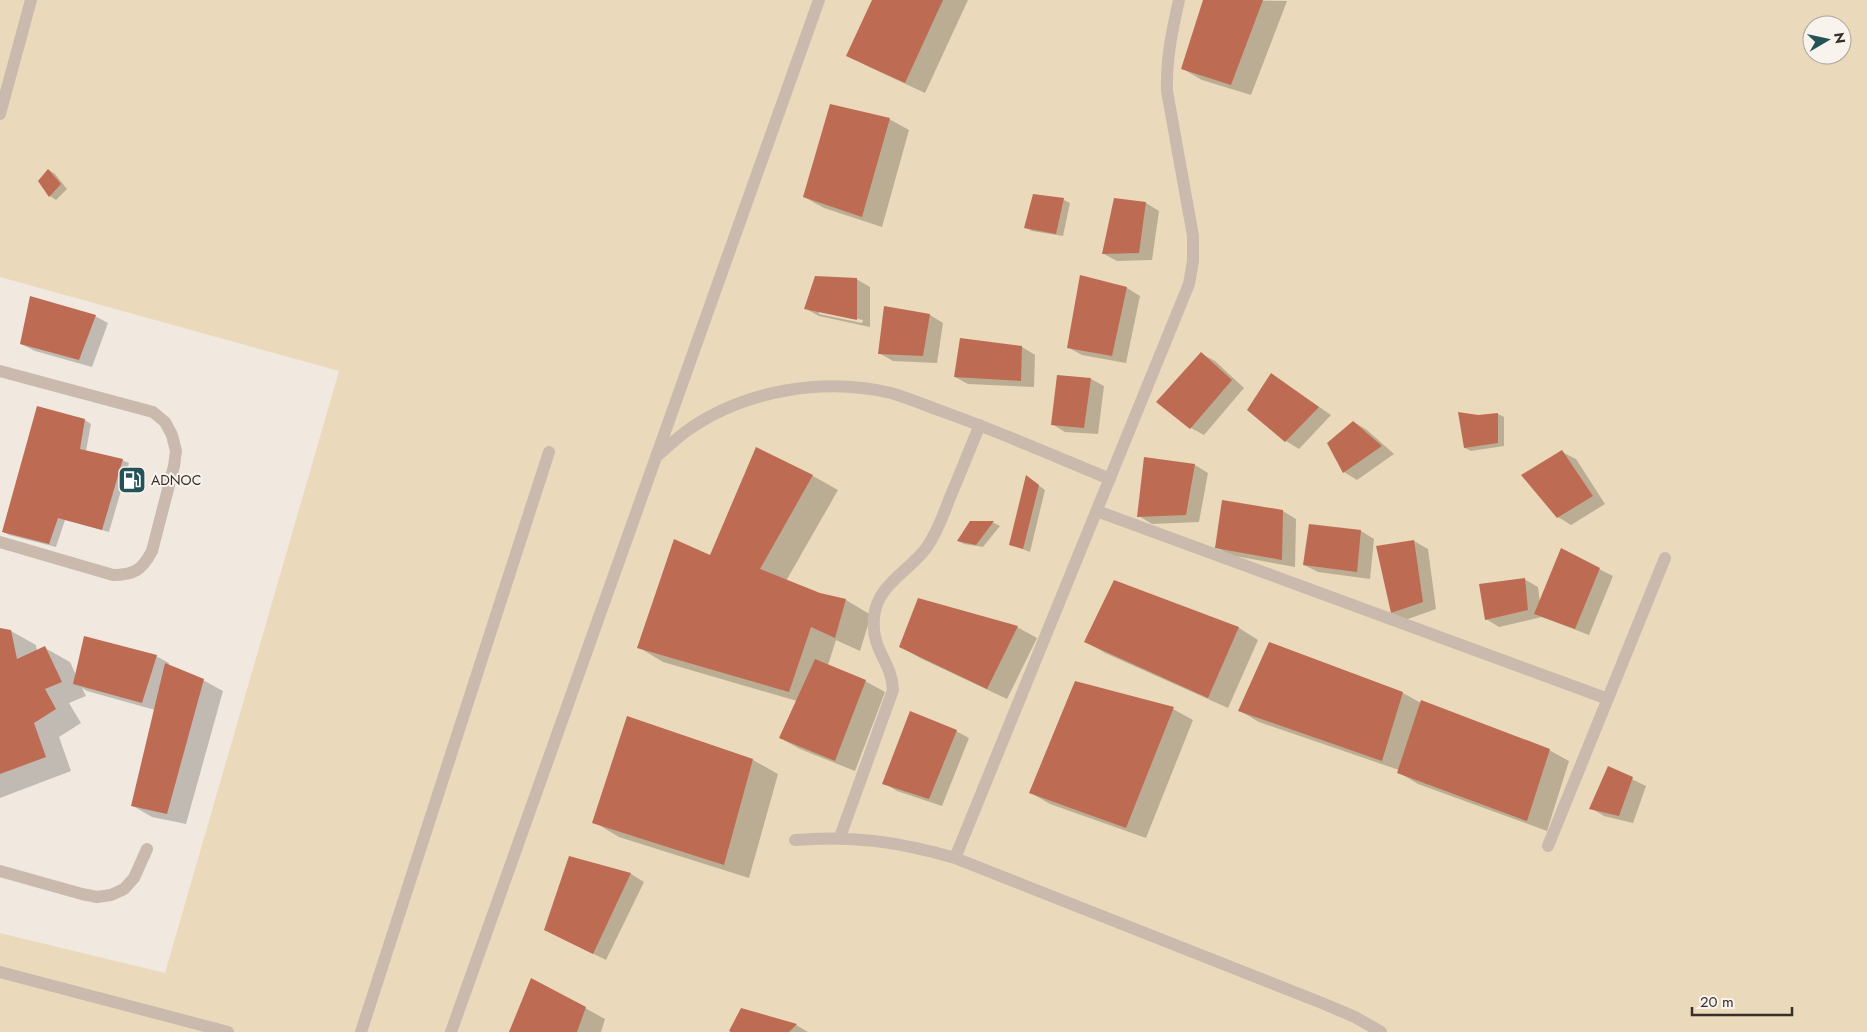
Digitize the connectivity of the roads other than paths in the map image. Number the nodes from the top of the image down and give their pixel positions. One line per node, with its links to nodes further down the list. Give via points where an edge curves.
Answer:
1 (31, 0): 4 (lane)
2 (819, 0): 8 (lane)
3 (1179, 0): 9 (lane, via 1169,42 1167,91 1193,236 1193,260 1189,284)
4 (0, 114)
5 (1, 375): 11 (lane, via 153,412 165,422 176,451 152,551 137,570 113,575)
6 (980, 425): 8 (lane, via 891,393 849,387 807,387 765,394 726,409 688,430); 9 (lane); 14 (lane, via 938,529 914,563 886,587 878,601 874,632 877,647 890,670 893,690)
7 (549, 452): 22 (lane)
8 (656, 457): 23 (lane)
9 (1110, 479): 10 (lane)
10 (1097, 511): 13 (lane); 18 (lane)
11 (0, 542)
12 (1665, 558): 13 (lane)
13 (1608, 699): 16 (lane)
14 (840, 837): 15 (lane); 18 (lane, via 896,843)
15 (795, 840)
16 (1548, 846)
17 (146, 849): 19 (lane, via 134,878 111,895 82,894)
18 (955, 858): 24 (lane, via 1322,1002)
19 (0, 871)
20 (0, 972): 21 (lane)
21 (228, 1032)
22 (361, 1032)
23 (451, 1032)
24 (1381, 1032)

